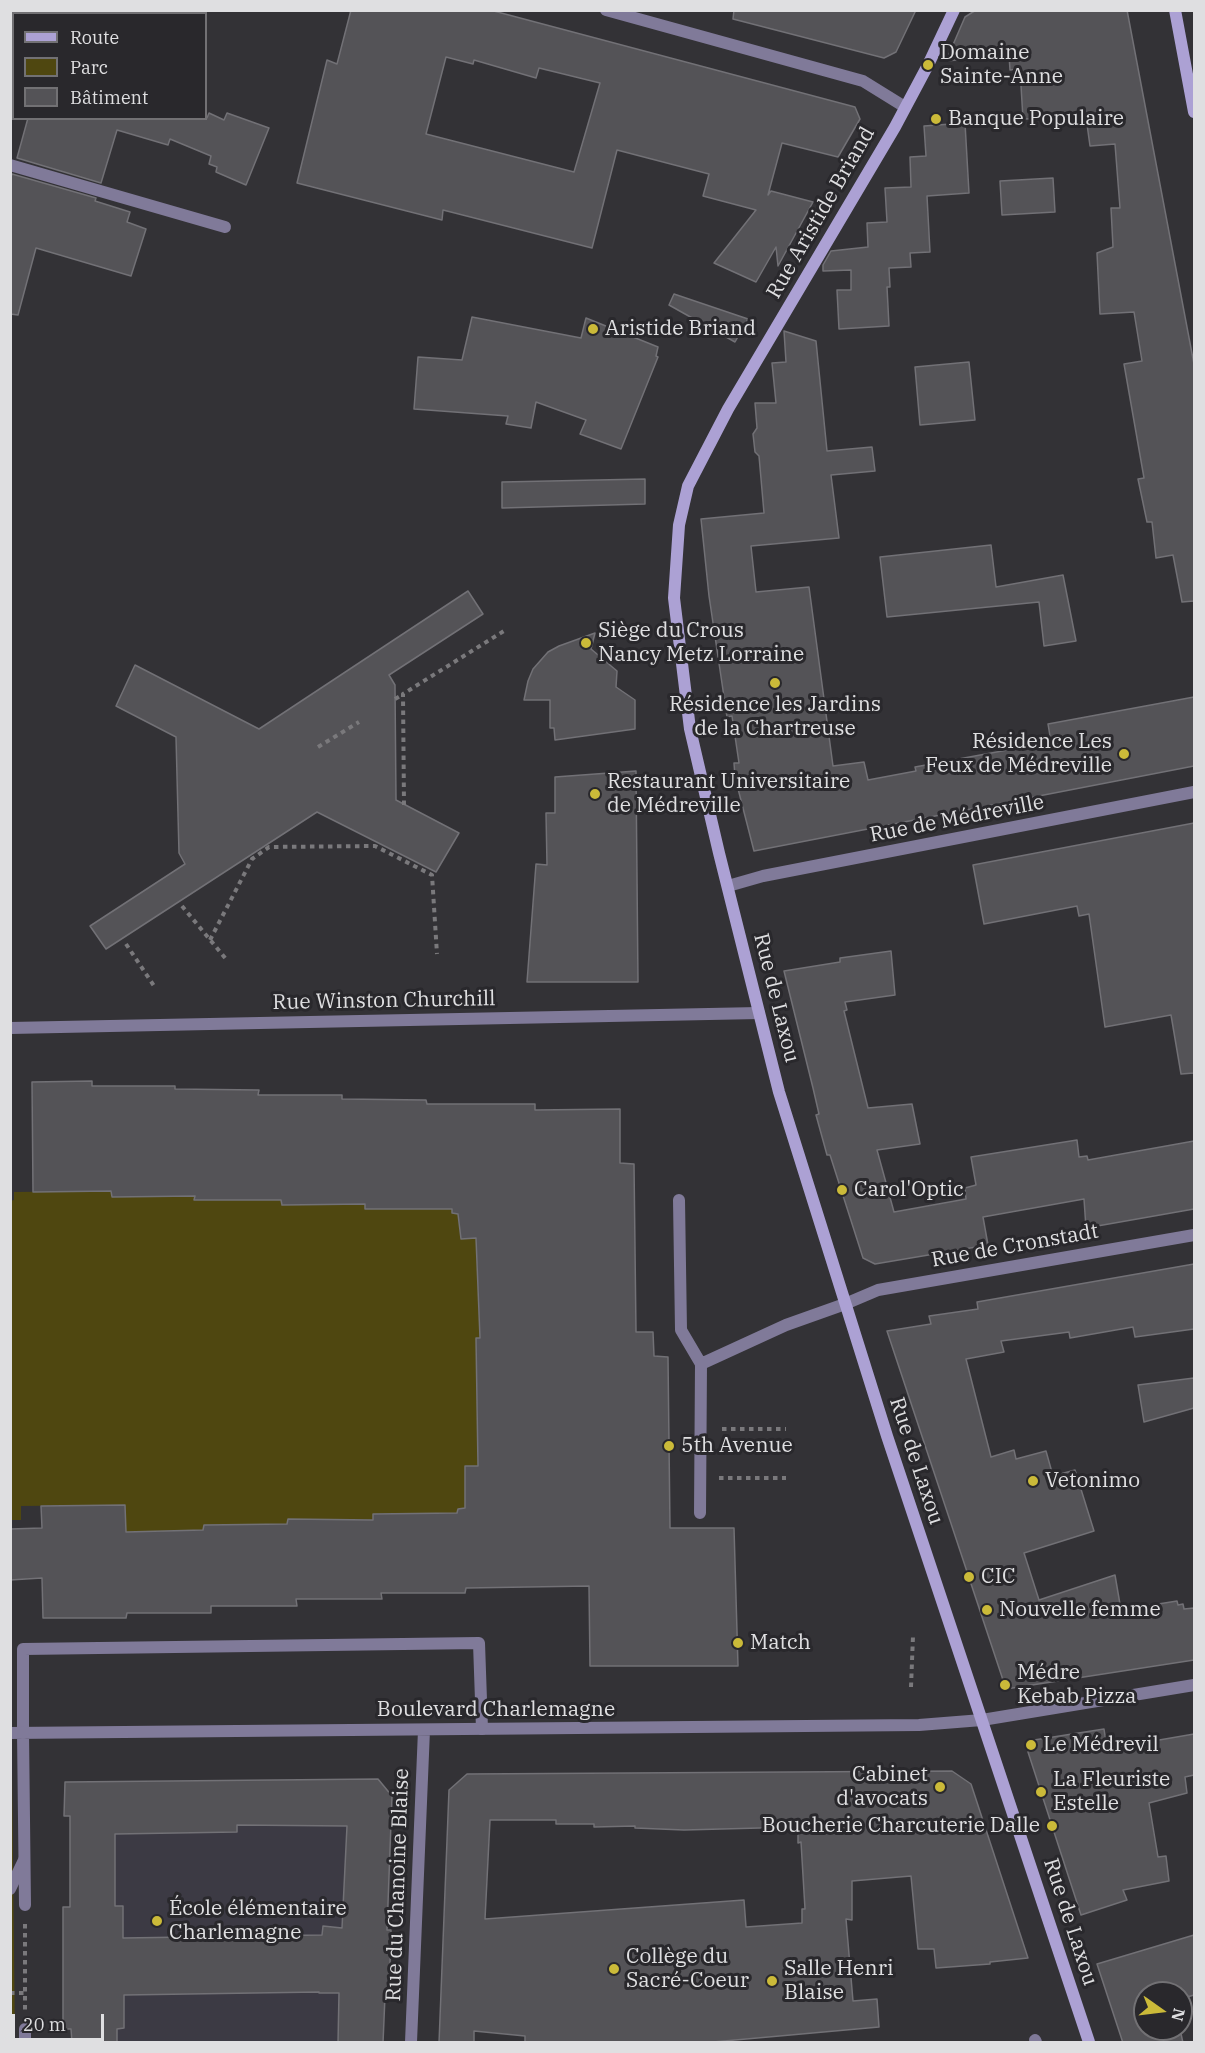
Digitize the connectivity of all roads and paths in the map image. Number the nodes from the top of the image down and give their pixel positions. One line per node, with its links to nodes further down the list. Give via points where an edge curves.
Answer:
1 (606, 10): 4 (street, via 863,81)
2 (954, 10): 4 (main road, Rue Aristide Briand)
3 (1175, 10): 5 (main road)
4 (905, 107): 15 (main road, Rue Aristide Briand, via 728,409 683,501 674,598 690,729)
5 (1194, 112)
6 (10, 165): 7 (street)
7 (225, 227)
8 (507, 629): 9 (path)
9 (403, 694): 10 (path); 14 (path)
10 (395, 699)
11 (359, 722): 12 (path)
12 (318, 747)
13 (1194, 792): 15 (street, Rue de Médreville)
14 (404, 805)
15 (728, 886): 22 (main road, Rue de Laxou)
16 (182, 906): 17 (path)
17 (210, 940): 19 (path, via 252,859 269,847 375,846 432,875); 20 (path)
18 (126, 944): 21 (path)
19 (437, 954)
20 (226, 959)
21 (154, 986)
22 (759, 1012): 23 (street, Rue Winston Churchill); 26 (main road, Rue de Laxou, via 779,1092)
23 (10, 1028)
24 (679, 1200): 27 (street, via 681,1330)
25 (1194, 1235): 26 (street, Rue de Cronstadt, via 878,1290)
26 (845, 1304): 27 (street, Rue de Cronstadt, via 786,1324); 36 (main road, Rue de Laxou)
27 (701, 1364): 28 (street)
28 (700, 1429): 29 (path); 30 (street)
29 (786, 1429)
30 (701, 1478): 31 (path); 32 (street)
31 (786, 1478)
32 (700, 1513)
33 (913, 1636): 35 (path)
34 (1194, 1685): 36 (street, Boulevard Charlemagne)
35 (911, 1687)
36 (982, 1720): 37 (street, Boulevard Charlemagne, via 919,1725); 48 (main road, Rue de Laxou)
37 (482, 1729): 38 (street, Boulevard Charlemagne); 39 (street, via 480,1643 23,1649)
38 (424, 1730): 39 (street, Boulevard Charlemagne); 47 (street, Rue du Chanoine Blaise)
39 (17, 1733): 40 (street)
40 (24, 1860): 41 (street); 42 (street)
41 (10, 1889)
42 (25, 1905): 44 (path)
43 (10, 1993): 44 (path)
44 (25, 1993): 45 (path)
45 (25, 2029): 46 (street)
46 (25, 2043)
47 (411, 2043)
48 (1089, 2043)

